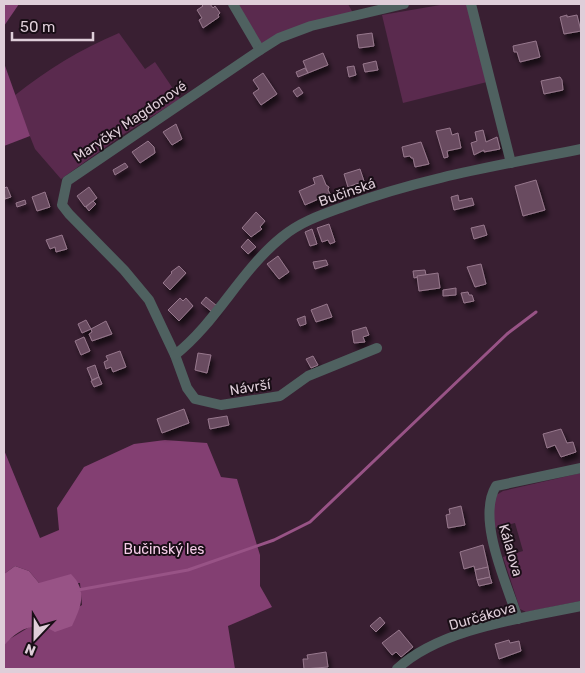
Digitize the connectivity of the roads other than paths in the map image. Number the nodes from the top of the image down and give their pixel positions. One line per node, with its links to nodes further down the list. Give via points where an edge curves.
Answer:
1 (233, 4): 4 (street)
2 (404, 4): 4 (street, Maryčky Magdonové, via 311,26)
3 (471, 4): 6 (street)
4 (260, 50): 8 (street, Maryčky Magdonové, via 68,181 63,194 62,204 69,214 124,270 148,300)
5 (581, 149): 6 (street, Bučinská)
6 (511, 163): 8 (street, Bučinská, via 442,176 307,221 282,237 253,266 189,344)
7 (377, 348): 8 (street, Návrší, via 308,376 280,396 221,405 195,399 187,388)
8 (175, 355)
9 (581, 468): 11 (street, Kálalova, via 496,486 490,496 490,529)
10 (581, 606): 11 (street, Durčákova)
11 (518, 619): 12 (street, Durčákova, via 459,635 426,649)
12 (397, 669)

